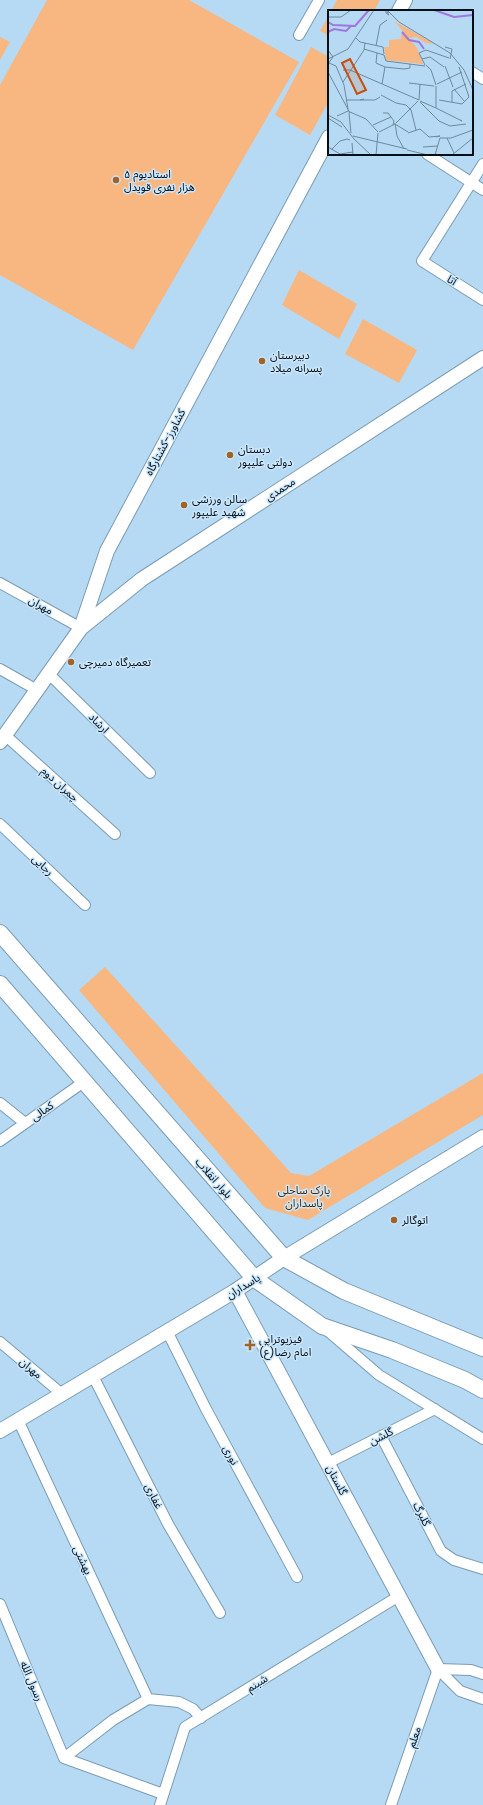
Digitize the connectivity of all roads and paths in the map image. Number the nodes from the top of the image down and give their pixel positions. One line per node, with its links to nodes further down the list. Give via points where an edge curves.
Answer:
1 (319, 0): 4 (street)
2 (406, 0): 3 (street)
3 (400, 10)
4 (299, 35)
5 (473, 73): 6 (street)
6 (483, 78)
7 (328, 139): 15 (street, کشاورز-کشتارگاه, via 107,551)
8 (429, 155): 10 (street)
9 (483, 164): 10 (street)
10 (471, 182): 11 (street); 12 (street, آتا, via 422,261)
11 (483, 190)
12 (483, 300)
13 (483, 358): 15 (street, محمدی, via 142,579)
14 (0, 583): 15 (street, مهران)
15 (81, 628): 17 (street, کشاورز-کشتارگاه)
16 (0, 669): 18 (street)
17 (48, 674): 18 (street, کشاورز-کشتارگاه); 20 (street, ارشاد)
18 (37, 690): 19 (street, کشاورز-کشتارگاه)
19 (3, 738): 22 (street, چمران دوم)
20 (150, 773)
21 (0, 824): 23 (street, رجایی)
22 (115, 834)
23 (85, 905)
24 (0, 933): 31 (main road, بلوار انقلاب)
25 (0, 984): 26 (main road)
26 (85, 1081): 28 (street, کمالی); 32 (main road)
27 (0, 1102): 28 (street)
28 (26, 1123): 30 (street, کمالی)
29 (483, 1137): 31 (street, پاسداران)
30 (0, 1141)
31 (284, 1258): 32 (street, پاسداران); 37 (main road, بلوار انقلاب, via 344,1291)
32 (255, 1279): 33 (street, پاسداران); 34 (main road)
33 (236, 1291): 35 (street, پاسداران); 46 (street, گلستان)
34 (322, 1326): 39 (main road, via 399,1353); 41 (street, via 379,1375)
35 (168, 1331): 38 (street, پاسداران); 48 (street, نوری, via 206,1409)
36 (0, 1342): 40 (street, مهران)
37 (483, 1348)
38 (93, 1376): 40 (street, پاسداران); 51 (street, غفاری, via 168,1524)
39 (483, 1390)
40 (62, 1394): 42 (street, پاسداران)
41 (435, 1409): 44 (street, گلشن); 45 (street)
42 (18, 1420): 43 (street, پاسداران); 55 (street, بهشتی)
43 (2, 1427)
44 (381, 1436): 46 (street, گلشن); 47 (street, گلبرگ, via 441,1551 454,1560)
45 (483, 1439)
46 (328, 1463): 49 (street, گلستان)
47 (483, 1569)
48 (297, 1577)
49 (399, 1596): 52 (street, گلستان); 56 (street, شبنم)
50 (0, 1604): 57 (street, رسول الله)
51 (220, 1613)
52 (438, 1669): 53 (street, via 471,1670); 54 (street, گلستان, via 460,1691); 60 (street, معلم)
53 (483, 1674)
54 (483, 1698)
55 (148, 1699): 56 (street, via 179,1702); 57 (street, via 113,1720)
56 (201, 1718): 58 (street, شبنم, via 185,1727)
57 (64, 1758): 58 (street)
58 (163, 1794): 59 (street, شبنم)
59 (160, 1805)
60 (391, 1805)

